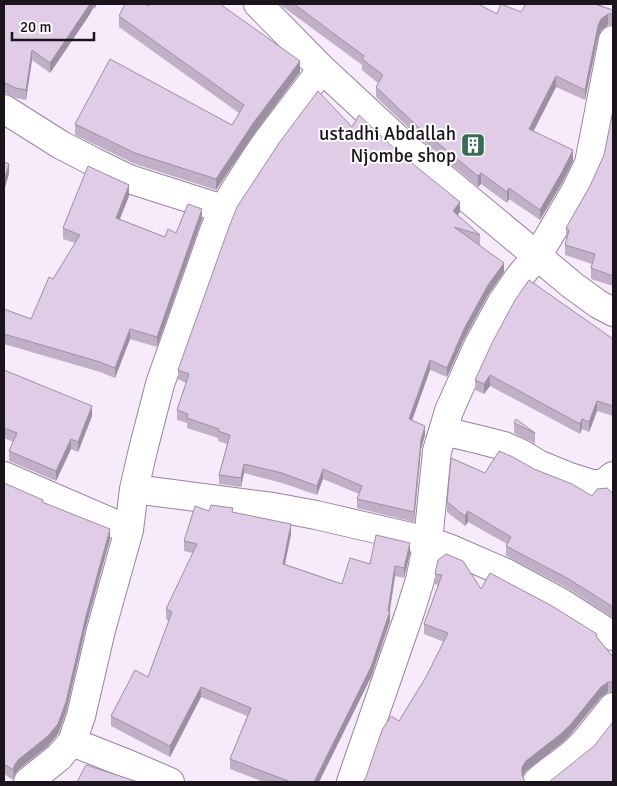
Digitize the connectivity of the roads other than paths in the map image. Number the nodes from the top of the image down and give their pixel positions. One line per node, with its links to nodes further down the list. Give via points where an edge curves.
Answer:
1 (258, 4): 3 (street)
2 (613, 40): 6 (street, via 589,164)
3 (322, 69): 5 (street); 6 (street, via 407,148)
4 (4, 109): 5 (street, via 94,162 137,181)
5 (223, 209): 11 (street, via 160,384)
6 (537, 256): 7 (street, via 572,285); 8 (street, via 502,302 478,346)
7 (613, 312)
8 (443, 431): 10 (street, via 504,446 567,476 592,484 603,484); 13 (street, via 437,451)
9 (4, 476): 12 (street)
10 (613, 476)
11 (134, 489): 12 (street); 13 (street, via 316,514)
12 (129, 530): 16 (street)
13 (428, 540): 14 (street, via 506,573); 19 (street, via 410,612)
14 (613, 636)
15 (613, 707): 20 (street, via 583,745)
16 (72, 742): 17 (street); 18 (street)
17 (28, 782)
18 (170, 782)
19 (352, 782)
20 (537, 782)

